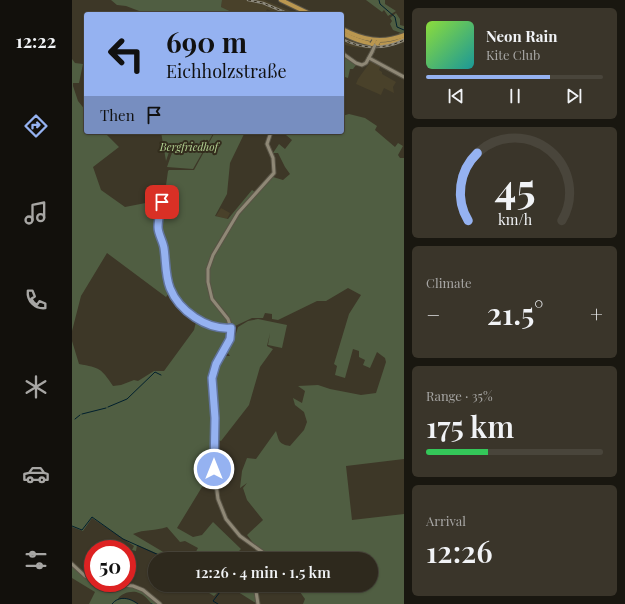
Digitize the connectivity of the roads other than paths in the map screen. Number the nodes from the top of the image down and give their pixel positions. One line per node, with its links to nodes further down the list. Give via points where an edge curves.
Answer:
1 (281, 0): 2 (main road)
2 (306, 12)
3 (344, 32): 6 (main road, via 356,40)
4 (344, 32): 6 (main road)
5 (404, 37): 6 (main road)
6 (376, 43): 8 (main road, bridge)
7 (344, 54): 8 (main road, via 360,65 365,64)
8 (370, 56): 9 (main road)
9 (404, 77)
10 (270, 134): 12 (main road, via 267,144 273,158 274,173 238,213 213,255 208,269 212,299 227,316)
11 (162, 202): 12 (main road, via 158,227 172,292 181,304 198,318 217,328)
12 (231, 328): 13 (main road, via 230,339 216,364 212,378 215,478 218,499 226,519 240,536)
13 (260, 552)
14 (72, 564): 15 (main road)
15 (84, 575)
16 (136, 587): 18 (main road)
17 (256, 592): 19 (main road)
18 (160, 604)
19 (258, 604)

